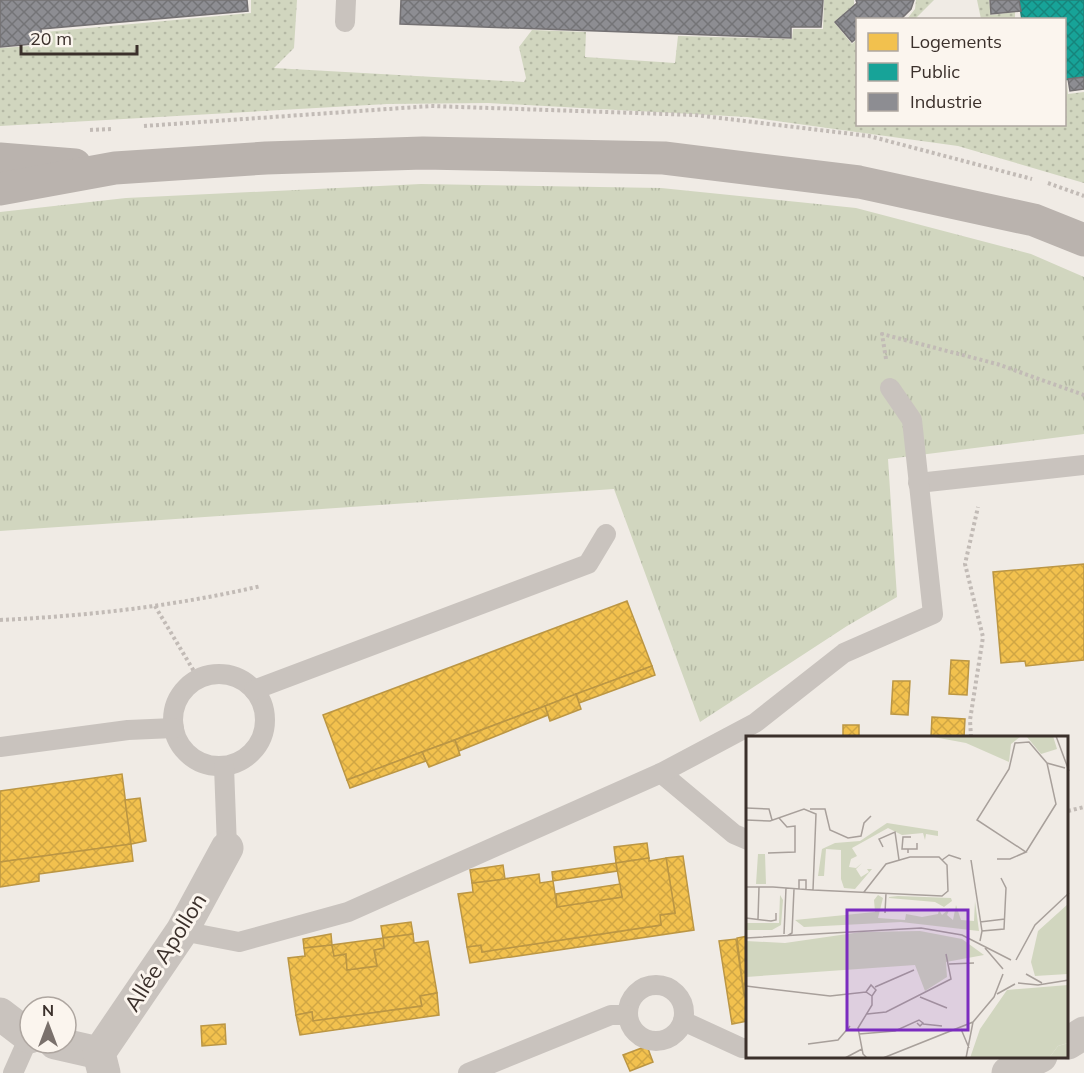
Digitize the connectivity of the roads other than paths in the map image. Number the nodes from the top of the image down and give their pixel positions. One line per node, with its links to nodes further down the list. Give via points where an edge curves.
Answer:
1 (346, 0): 2 (lane)
2 (345, 22)
3 (0, 159): 4 (main road)
4 (115, 168): 5 (main road); 6 (main road, via 423,153 664,159 859,182 1034,220)
5 (0, 189)
6 (1084, 240)
7 (890, 388): 9 (lane, via 912,420)
8 (1084, 465): 9 (lane)
9 (918, 483): 15 (lane, via 933,614 844,652 755,723)
10 (606, 534): 11 (lane, via 588,564)
11 (254, 690): 12 (lane, via 228,674 198,678 177,699); 14 (lane, via 265,718 263,735 241,761)
12 (174, 728): 13 (lane, via 128,730); 14 (lane, via 180,745 191,757 207,765)
13 (0, 747)
14 (224, 766): 17 (lane)
15 (661, 774): 16 (lane, via 734,834); 18 (lane, via 348,912 239,942)
16 (746, 839)
17 (226, 848): 18 (street, Allée Apollon)
18 (182, 931): 28 (street, Allée Apollon)
19 (0, 1014): 22 (street, Allée Apollon)
20 (627, 1015): 21 (lane, via 639,1036 649,1041 670,1038); 21 (lane, via 630,1001 639,990 652,985 666,986 678,995 684,1008); 30 (lane, via 611,1015)
21 (683, 1021): 25 (lane)
22 (18, 1026)
23 (1084, 1033): 24 (street)
24 (1069, 1042)
25 (746, 1048)
26 (78, 1054): 28 (street, Allée Apollon)
27 (26, 1055): 29 (lane)
28 (102, 1063)
29 (13, 1073)
30 (468, 1073)

